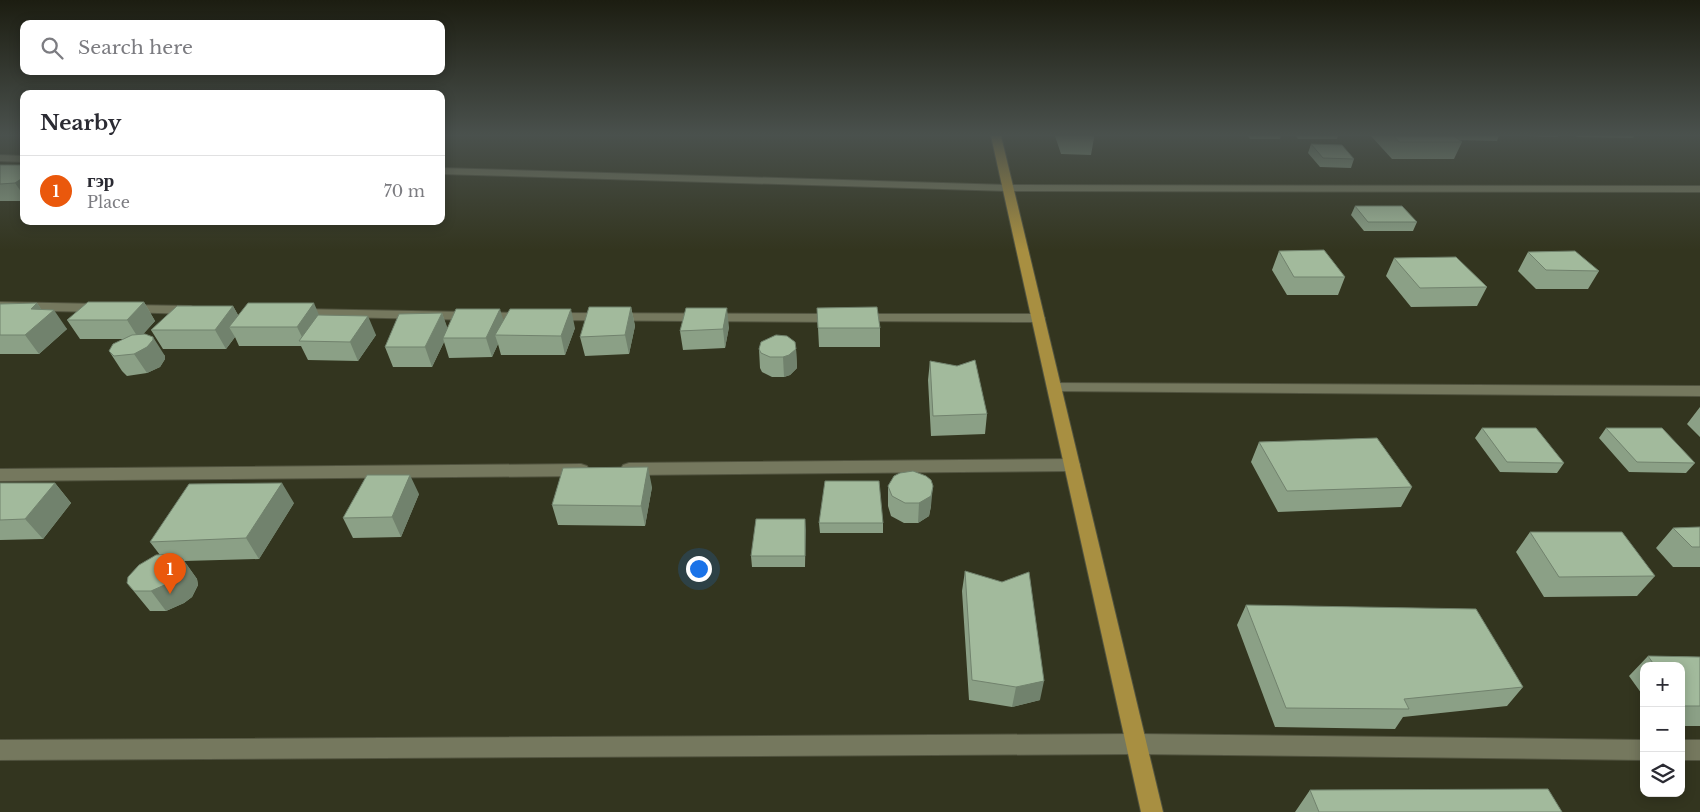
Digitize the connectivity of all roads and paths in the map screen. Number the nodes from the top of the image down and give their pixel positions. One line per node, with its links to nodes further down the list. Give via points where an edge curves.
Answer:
1 (538, 174): 3 (street)
2 (1005, 174): 3 (main road)
3 (1008, 188): 4 (street); 8 (main road)
4 (1700, 189)
5 (0, 306): 6 (street)
6 (206, 311)
7 (285, 313): 8 (street, via 458,317)
8 (1038, 318): 9 (main road)
9 (1054, 388): 10 (street); 11 (main road)
10 (1700, 391)
11 (1072, 465): 12 (street); 15 (main road)
12 (615, 469)
13 (595, 470): 14 (street)
14 (0, 475)
15 (1136, 744): 16 (street); 17 (street); 20 (main road)
16 (0, 750)
17 (1640, 750)
18 (1685, 750): 19 (street)
19 (1700, 750)
20 (1152, 812)

